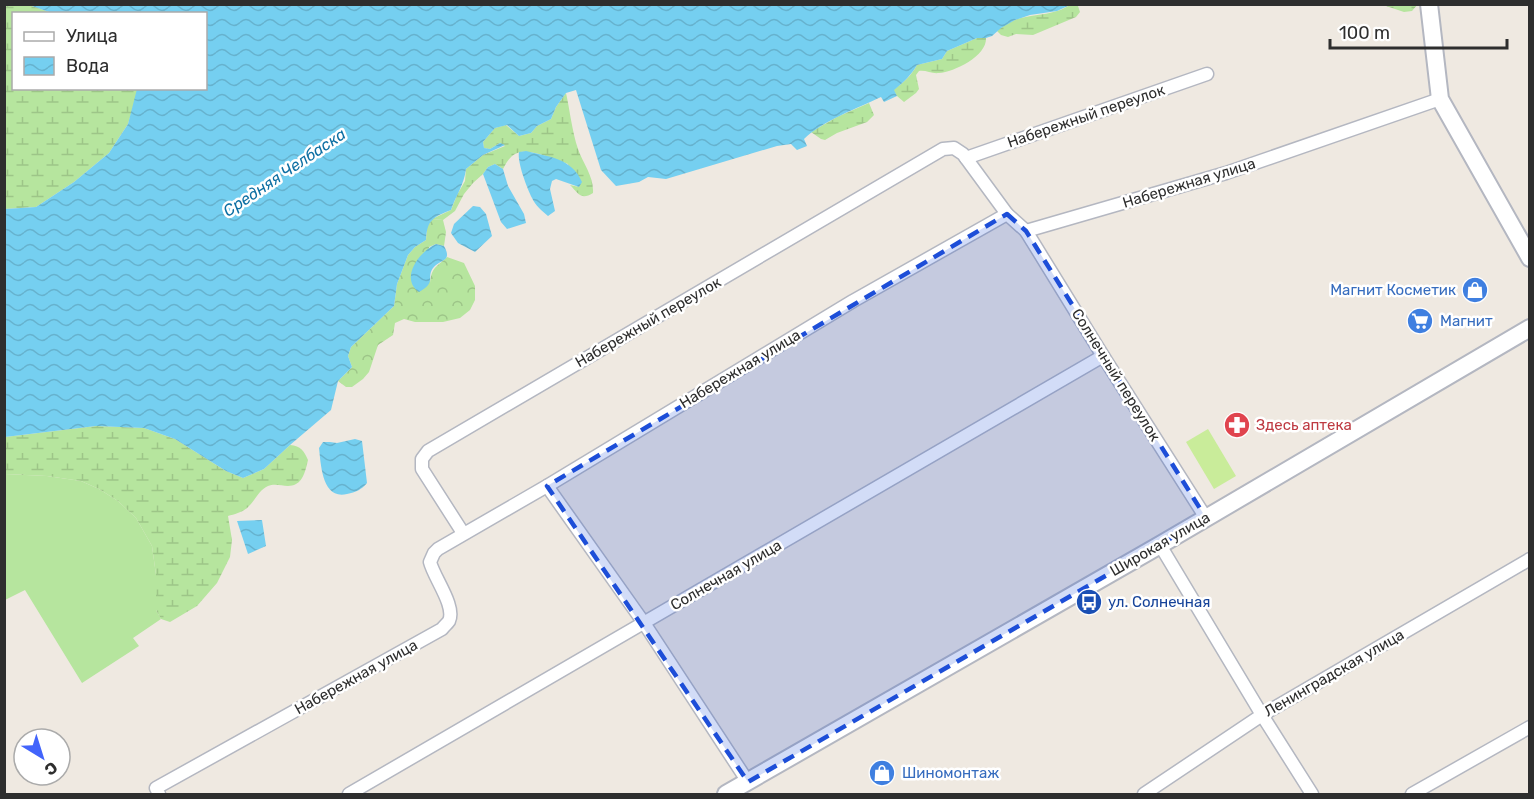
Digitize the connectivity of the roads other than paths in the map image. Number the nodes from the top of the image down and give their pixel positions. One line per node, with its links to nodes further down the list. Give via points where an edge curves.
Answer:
1 (1429, 4): 3 (street)
2 (1207, 74): 4 (street, Набережный переулок)
3 (1440, 99): 6 (street, Набережная улица, via 1226,173); 7 (street)
4 (966, 158): 5 (street); 12 (street, Набережный переулок, via 954,148 943,149 428,451 422,459 422,469)
5 (1007, 214): 6 (street); 10 (street, Набережная улица)
6 (1026, 231): 9 (street, Солнечный переулок)
7 (1530, 258)
8 (1530, 327): 11 (street, Широкая улица)
9 (1103, 356): 11 (street, Солнечный переулок); 15 (street, Солнечная улица)
10 (547, 486): 12 (street, Набережная улица); 15 (street)
11 (1206, 518): 13 (street, Широкая улица)
12 (463, 533): 19 (street, Набережная улица, via 438,549 430,562 449,604 449,621 442,629)
13 (1160, 545): 16 (street); 18 (street, Широкая улица)
14 (1530, 559): 16 (street, Ленинградская улица)
15 (644, 623): 18 (street); 20 (street, Солнечная улица)
16 (1262, 715): 22 (street, Ленинградская улица); 23 (street)
17 (1530, 727): 24 (street)
18 (748, 782): 21 (street, Широкая улица)
19 (158, 791)
20 (349, 795)
21 (726, 795)
22 (1144, 795)
23 (1312, 795)
24 (1412, 795)

